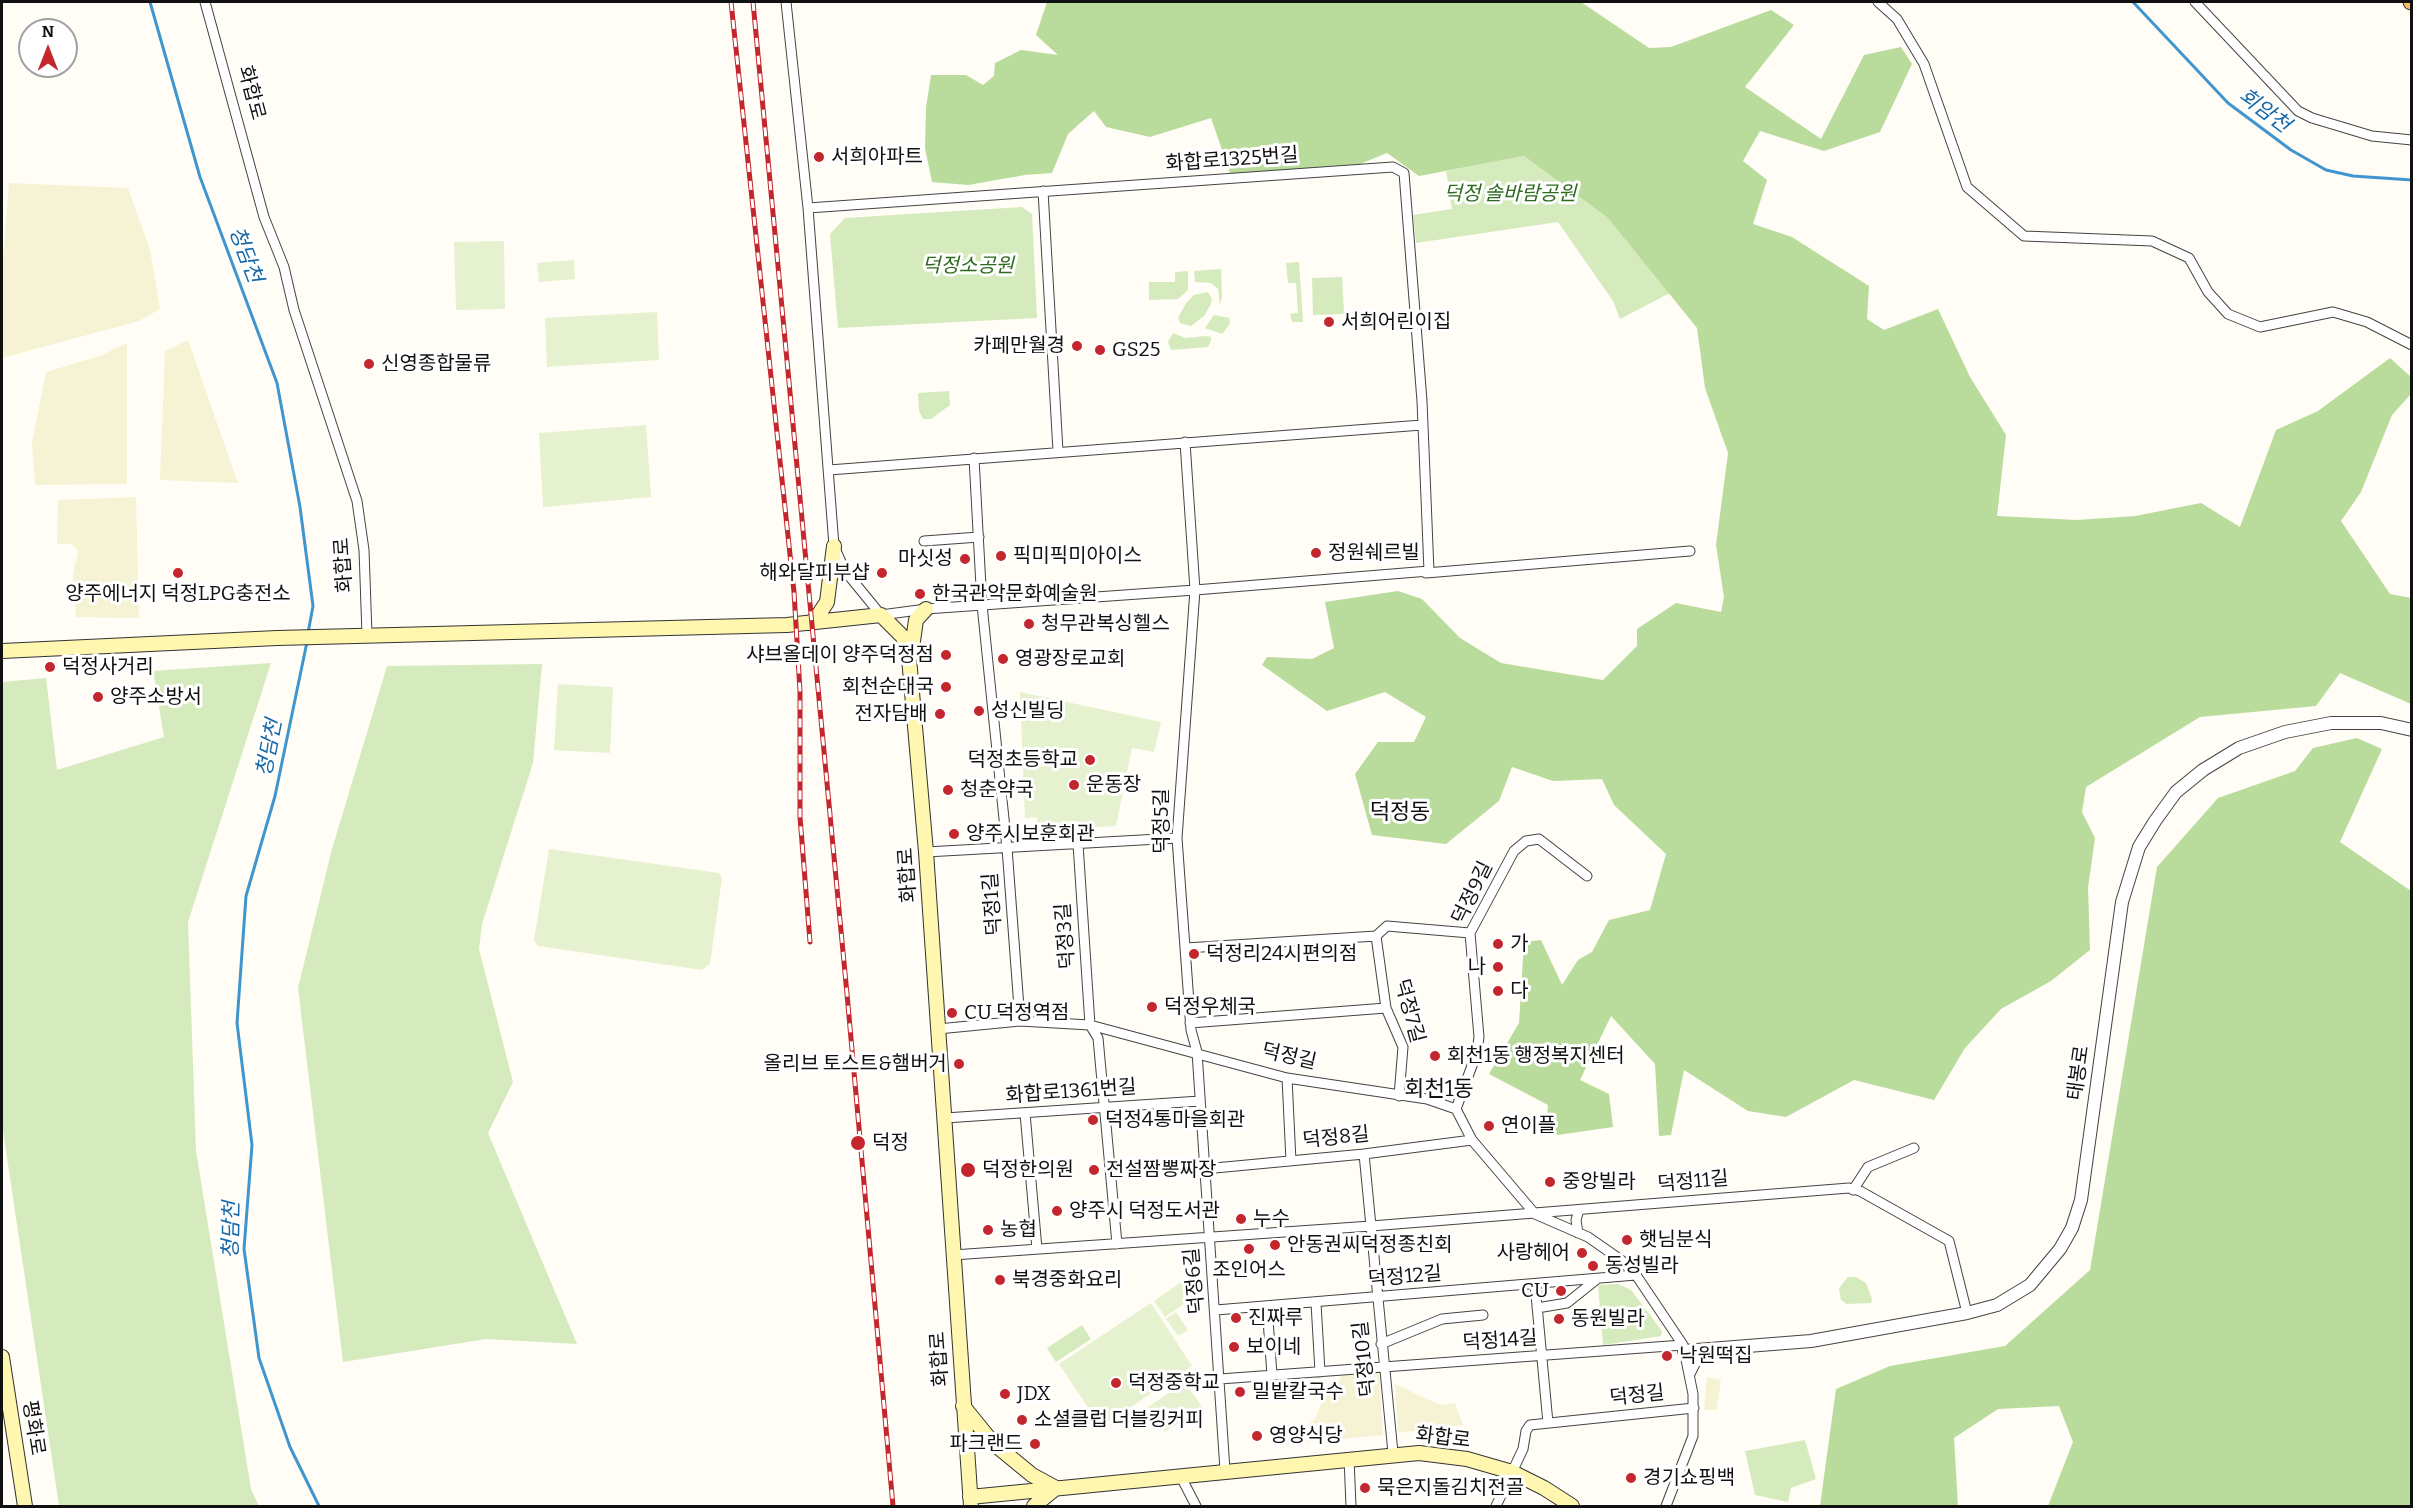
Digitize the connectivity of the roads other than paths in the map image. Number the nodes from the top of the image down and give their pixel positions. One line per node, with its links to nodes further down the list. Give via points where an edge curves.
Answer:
1 (205, 2): 24 (street, 화합로, via 264,217 284,267 298,322 357,501 364,550)
2 (786, 2): 7 (street)
3 (1878, 2): 8 (street, via 1897,19 1924,64 1967,187 2024,236 2152,241 2188,258 2208,292 2228,314 2260,327 2333,312 2367,322)
4 (2194, 2): 5 (street, via 2298,111 2372,135)
5 (2412, 140)
6 (1043, 191): 7 (street, 화합로1325번길); 9 (street, 화합로1325번길, via 1400,169 1405,178); 11 (street)
7 (808, 208): 13 (street)
8 (2412, 345)
9 (1422, 425): 10 (street); 18 (street, via 1430,567)
10 (1185, 442): 11 (street); 19 (street, 덕정5길)
11 (1058, 451): 12 (street)
12 (975, 458): 13 (street); 14 (street)
13 (829, 470): 16 (street)
14 (979, 537): 15 (street); 20 (street)
15 (924, 541)
16 (834, 546): 22 (street, via 845,571); 23 (main road, via 827,602)
17 (1690, 551): 18 (street)
18 (1426, 573): 19 (street)
19 (1195, 590): 20 (street); 30 (street, 덕정5길)
20 (982, 605): 21 (street); 32 (street, 덕정1길)
21 (920, 610): 22 (street); 28 (main road)
22 (881, 615): 23 (main road); 28 (main road, 화합로, via 903,637)
23 (816, 623): 24 (main road)
24 (367, 635): 26 (main road)
25 (2, 644): 26 (main road)
26 (28, 649): 27 (main road)
27 (2, 651)
28 (909, 666): 33 (main road, 화합로)
29 (2412, 730): 73 (street, 태봉로, via 2355,722 2285,732 2239,748 2175,792 2139,847 2122,902 2081,1200 2072,1228 2054,1258 2030,1285 1997,1305)
30 (1177, 838): 31 (street); 37 (street, 덕정5길)
31 (1078, 844): 32 (street); 41 (street, 덕정3길)
32 (1007, 848): 33 (street); 39 (street, 덕정1길)
33 (926, 852): 42 (main road, 화합로)
34 (1587, 876): 35 (street, 덕정9길, via 1539,839 1526,841 1514,850)
35 (1470, 933): 36 (street, via 1387,926); 48 (street, 덕정9길, via 1479,1037)
36 (1376, 936): 37 (street); 38 (street, 덕정7길)
37 (1186, 948): 40 (street, 덕정5길)
38 (1386, 1008): 40 (street); 45 (street, 덕정7길, via 1402,1043)
39 (1020, 1021): 41 (street, 덕정길); 42 (street, 덕정길)
40 (1190, 1023): 43 (street, 덕정5길)
41 (1090, 1025): 43 (street, 덕정길); 47 (street, 덕정3길, via 1098,1038)
42 (938, 1029): 50 (main road, 화합로)
43 (1197, 1052): 44 (street, 덕정길); 46 (street, 덕정6길)
44 (1287, 1078): 45 (street, 덕정길); 54 (street)
45 (1399, 1095): 48 (street, 덕정길, via 1434,1100)
46 (1200, 1101): 47 (street, 화합로1361번길); 55 (street, 덕정6길)
47 (1103, 1108): 49 (street, 화합로1361번길); 62 (street, 덕정3길)
48 (1456, 1109): 51 (street, 덕정길)
49 (1025, 1113): 50 (street, 화합로1361번길); 63 (street)
50 (945, 1118): 64 (main road, 화합로)
51 (1472, 1140): 53 (street, 덕정8길); 58 (street, 덕정길)
52 (1914, 1148): 56 (street, via 1871,1165)
53 (1364, 1154): 54 (street, 덕정8길); 59 (street, 덕정10길)
54 (1291, 1161): 55 (street, 덕정8길)
55 (1204, 1168): 61 (street, 덕정6길)
56 (1853, 1190): 57 (street, 덕정11길); 73 (street, via 1949,1241)
57 (1579, 1210): 58 (street, 덕정11길); 60 (street)
58 (1535, 1214): 59 (street); 60 (street, 덕정길)
59 (1371, 1226): 61 (street); 68 (street, 덕정10길)
60 (1578, 1233): 65 (street, 덕정길, via 1603,1247)
61 (1210, 1237): 62 (street); 72 (street, 덕정6길)
62 (1117, 1244): 63 (street)
63 (1037, 1249): 64 (street)
64 (953, 1255): 86 (main road, 화합로)
65 (1636, 1275): 66 (street, 덕정12길); 75 (street, 덕정길)
66 (1597, 1279): 67 (street, 덕정12길); 71 (street, via 1567,1303)
67 (1535, 1284): 68 (street, 덕정12길); 71 (street)
68 (1377, 1298): 69 (street, 덕정12길); 76 (street, 덕정10길)
69 (1316, 1303): 70 (street, 덕정12길); 82 (street)
70 (1267, 1306): 72 (street, 덕정12길); 83 (street)
71 (1537, 1308): 79 (street)
72 (1216, 1310): 85 (street, 덕정6길)
73 (1967, 1312): 78 (street, 태봉로, via 1811,1341)
74 (1483, 1314): 76 (street, via 1442,1318)
75 (1676, 1334): 77 (street, 덕정길); 78 (street, 태봉로, via 1691,1344)
76 (1381, 1344): 81 (street, 덕정10길)
77 (1684, 1348): 78 (street, 태봉로); 79 (street, 덕정14길); 84 (street, 덕정길)
78 (1713, 1349): 84 (street, 덕정길, via 1698,1358)
79 (1542, 1356): 81 (street, 덕정14길); 88 (street)
80 (2, 1357): 96 (main road, 평화로)
81 (1383, 1368): 82 (street, 덕정14길); 89 (street, 덕정10길)
82 (1320, 1372): 83 (street, 덕정14길)
83 (1272, 1376): 85 (street, 덕정14길)
84 (1689, 1376): 87 (street, 덕정길)
85 (1220, 1379): 91 (street, 덕정6길)
86 (963, 1406): 94 (main road, via 993,1443 1032,1475); 95 (main road, 화합로)
87 (1694, 1408): 88 (street, 덕정길); 102 (street, 덕정길, via 1691,1443)
88 (1548, 1423): 92 (street, 덕정길, via 1528,1427)
89 (1393, 1453): 90 (main road, 화합로); 92 (main road, 화합로, via 1444,1455)
90 (1348, 1458): 91 (main road, 화합로); 99 (street)
91 (1225, 1470): 93 (main road, 화합로)
92 (1512, 1472): 100 (street); 101 (main road, 화합로)
93 (1180, 1475): 94 (main road, 화합로); 98 (street)
94 (1056, 1488): 95 (main road, 화합로); 97 (main road)
95 (970, 1502)
96 (26, 1506)
97 (1034, 1506)
98 (1196, 1506)
99 (1351, 1506)
100 (1496, 1506)
101 (1572, 1506)
102 (1666, 1506)

